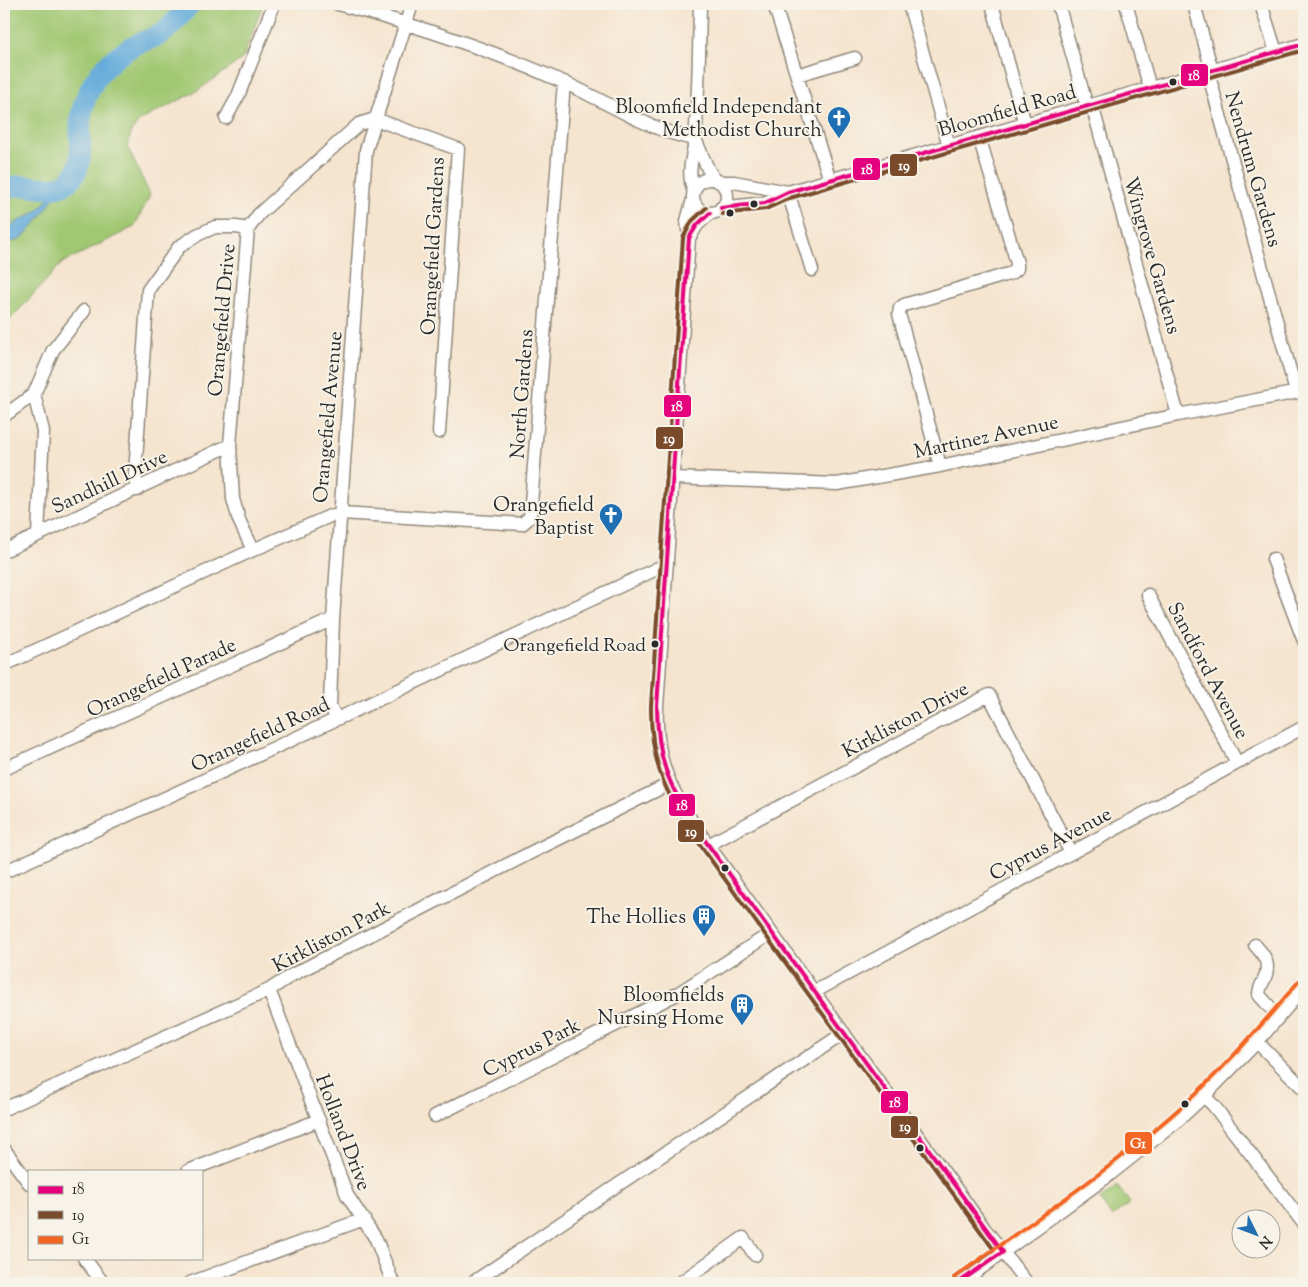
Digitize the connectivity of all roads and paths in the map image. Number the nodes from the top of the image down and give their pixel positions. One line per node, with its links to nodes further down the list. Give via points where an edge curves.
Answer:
1 (274, 4): 21 (street, via 238,96)
2 (338, 4): 12 (street)
3 (412, 4): 12 (street, Orangefield Avenue)
4 (700, 4): 25 (street)
5 (774, 4): 17 (street)
6 (909, 4): 26 (street)
7 (992, 4): 23 (street)
8 (1058, 4): 20 (street, Wingrove Gardens)
9 (1126, 4): 19 (street)
10 (1194, 4): 16 (street, Nendrum Gardens)
11 (1261, 4): 14 (street)
12 (406, 23): 18 (street, via 496,53); 22 (street, Orangefield Avenue)
13 (1304, 44): 14 (street, Bloomfield Road)
14 (1276, 52): 16 (street, Bloomfield Road)
15 (855, 58): 17 (street)
16 (1210, 71): 19 (street, Bloomfield Road); 36 (street, Nendrum Gardens)
17 (797, 75): 27 (street)
18 (564, 82): 25 (street, via 666,132); 45 (street, North Gardens, via 530,517 522,524)
19 (1150, 88): 20 (street, Bloomfield Road)
20 (1089, 106): 23 (street, Bloomfield Road); 38 (street, Wingrove Gardens)
21 (226, 118)
22 (375, 119): 32 (street, Orangefield Drive, via 358,124 259,214); 40 (street, Orangefield Gardens, via 458,149); 45 (street, Orangefield Avenue, via 366,150)
23 (1025, 124): 24 (street, Bloomfield Road)
24 (979, 137): 26 (street, Bloomfield Road); 42 (street, via 1017,269 904,305 899,314)
25 (695, 139): 28 (street, via 704,162); 30 (street, via 690,167)
26 (949, 146): 27 (street, Bloomfield Road)
27 (830, 180): 29 (street, Bloomfield Road)
28 (717, 181): 29 (street); 30 (street, via 700,182); 31 (street, via 726,190 726,195 724,204)
29 (788, 192): 31 (street, Bloomfield Road, via 765,203); 34 (street)
30 (694, 195): 31 (street, via 699,208); 33 (street, via 687,220)
31 (715, 210): 33 (street, via 697,225)
32 (248, 229): 41 (street, Orangefield Drive); 44 (street, via 215,227 197,235 179,247 148,290 135,474)
33 (689, 238): 43 (street)
34 (812, 270)
35 (84, 311): 37 (street, via 52,350)
36 (1300, 391): 38 (street, Martinez Avenue)
37 (34, 394): 39 (street); 46 (street, via 44,431)
38 (1178, 415): 42 (street, Martinez Avenue)
39 (4, 416)
40 (439, 432)
41 (230, 445): 44 (street, Sandhill Drive); 47 (street, Orangefield Drive, via 233,499)
42 (940, 466): 43 (street, Martinez Avenue, via 836,484)
43 (672, 478): 50 (street)
44 (137, 490): 46 (street, Sandhill Drive)
45 (341, 513): 47 (street, Orangefield Avenue); 52 (street)
46 (38, 535): 48 (street, Sandhill Drive)
47 (253, 550): 54 (street, Orangefield Avenue)
48 (4, 551)
49 (1272, 559): 53 (street)
50 (667, 564): 55 (street, Orangefield Road); 59 (street, via 656,727 658,747)
51 (1148, 595): 57 (street, Sandford Avenue)
52 (333, 619): 55 (street, via 330,706); 58 (street, Orangefield Parade)
53 (1304, 641)
54 (4, 665)
55 (337, 719): 62 (street, Orangefield Road)
56 (1304, 727): 57 (street, Cyprus Avenue)
57 (1238, 763): 61 (street, Cyprus Avenue)
58 (4, 769)
59 (670, 784): 60 (street); 66 (street, Kirkliston Park, via 292,975)
60 (708, 845): 61 (street, Kirkliston Drive, via 989,695); 63 (street)
61 (1071, 853): 67 (street, Cyprus Avenue)
62 (4, 872)
63 (771, 933): 67 (street); 74 (street, Cyprus Park, via 677,994)
64 (1255, 945): 68 (street, via 1268,963 1259,995)
65 (1304, 985): 68 (main road)
66 (269, 990): 73 (street, Kirkliston Park); 75 (street, Holland Drive)
67 (814, 992): 69 (street)
68 (1278, 1016): 70 (main road)
69 (844, 1033): 81 (street); 88 (street)
70 (1256, 1041): 71 (street); 72 (main road)
71 (1304, 1089)
72 (1203, 1095): 80 (street); 81 (main road, via 1138,1151)
73 (4, 1108)
74 (435, 1116)
75 (319, 1120): 77 (street); 79 (street, Holland Drive, via 347,1195)
76 (4, 1149): 78 (street)
77 (191, 1170)
78 (28, 1182)
79 (364, 1219): 86 (street); 87 (street, Holland Drive, via 376,1239)
80 (1304, 1224)
81 (1003, 1252): 89 (main road); 90 (street)
82 (755, 1255): 84 (street, via 744,1238)
83 (86, 1260): 85 (street)
84 (688, 1281)
85 (103, 1283)
86 (190, 1283)
87 (393, 1283)
88 (472, 1283)
89 (958, 1283)
90 (1027, 1283)

